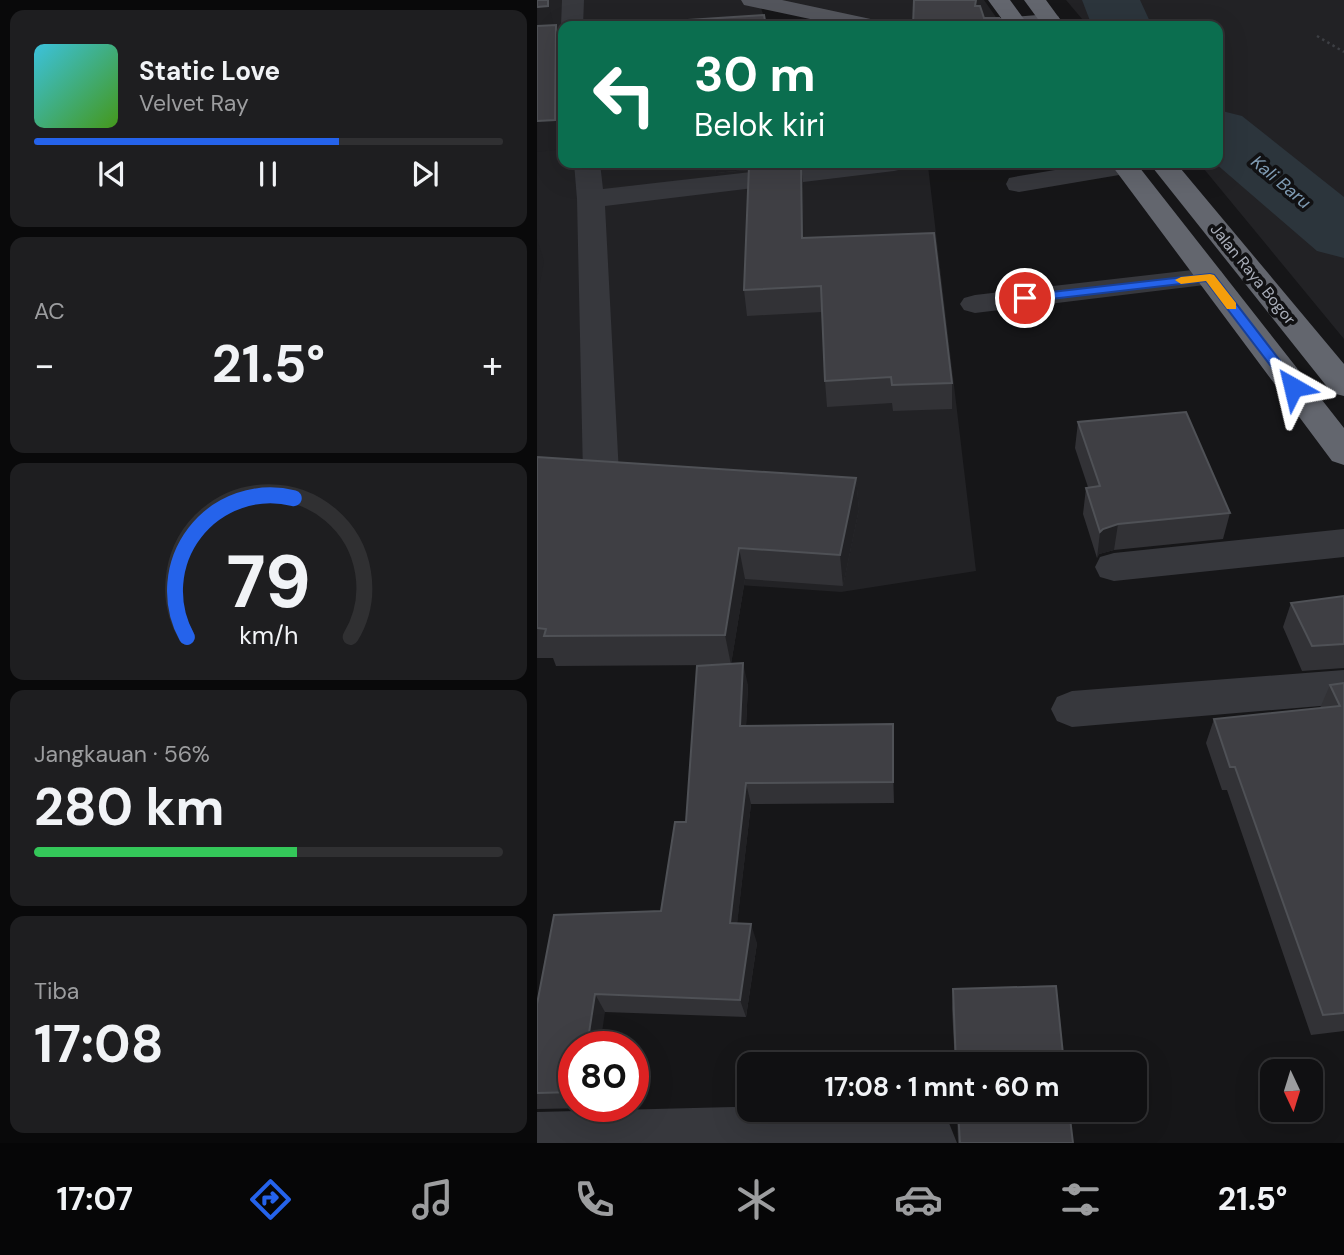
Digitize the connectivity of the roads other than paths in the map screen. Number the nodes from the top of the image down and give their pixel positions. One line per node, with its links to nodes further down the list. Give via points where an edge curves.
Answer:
1 (573, 0): 5 (street)
2 (752, 0): 6 (main road)
3 (999, 0): 7 (highway)
4 (1035, 0): 8 (highway)
5 (573, 21)
6 (849, 21)
7 (1015, 21)
8 (1050, 21)
9 (588, 168): 15 (street)
10 (851, 168): 15 (street)
11 (1103, 168): 14 (street)
12 (1127, 168): 16 (highway, Jalan Raya Bogor)
13 (1166, 168): 18 (highway, Jalan Raya Bogor)
14 (1019, 184)
15 (591, 198): 20 (street)
16 (1210, 277): 17 (street); 19 (highway, Jalan Raya Bogor)
17 (975, 304)
18 (1344, 386)
19 (1344, 453)
20 (601, 474)
21 (1344, 543): 22 (street)
22 (1114, 567)
23 (1344, 687): 24 (street)
24 (1072, 709)
25 (537, 1140): 26 (street, via 733,1135)
26 (929, 1143)

